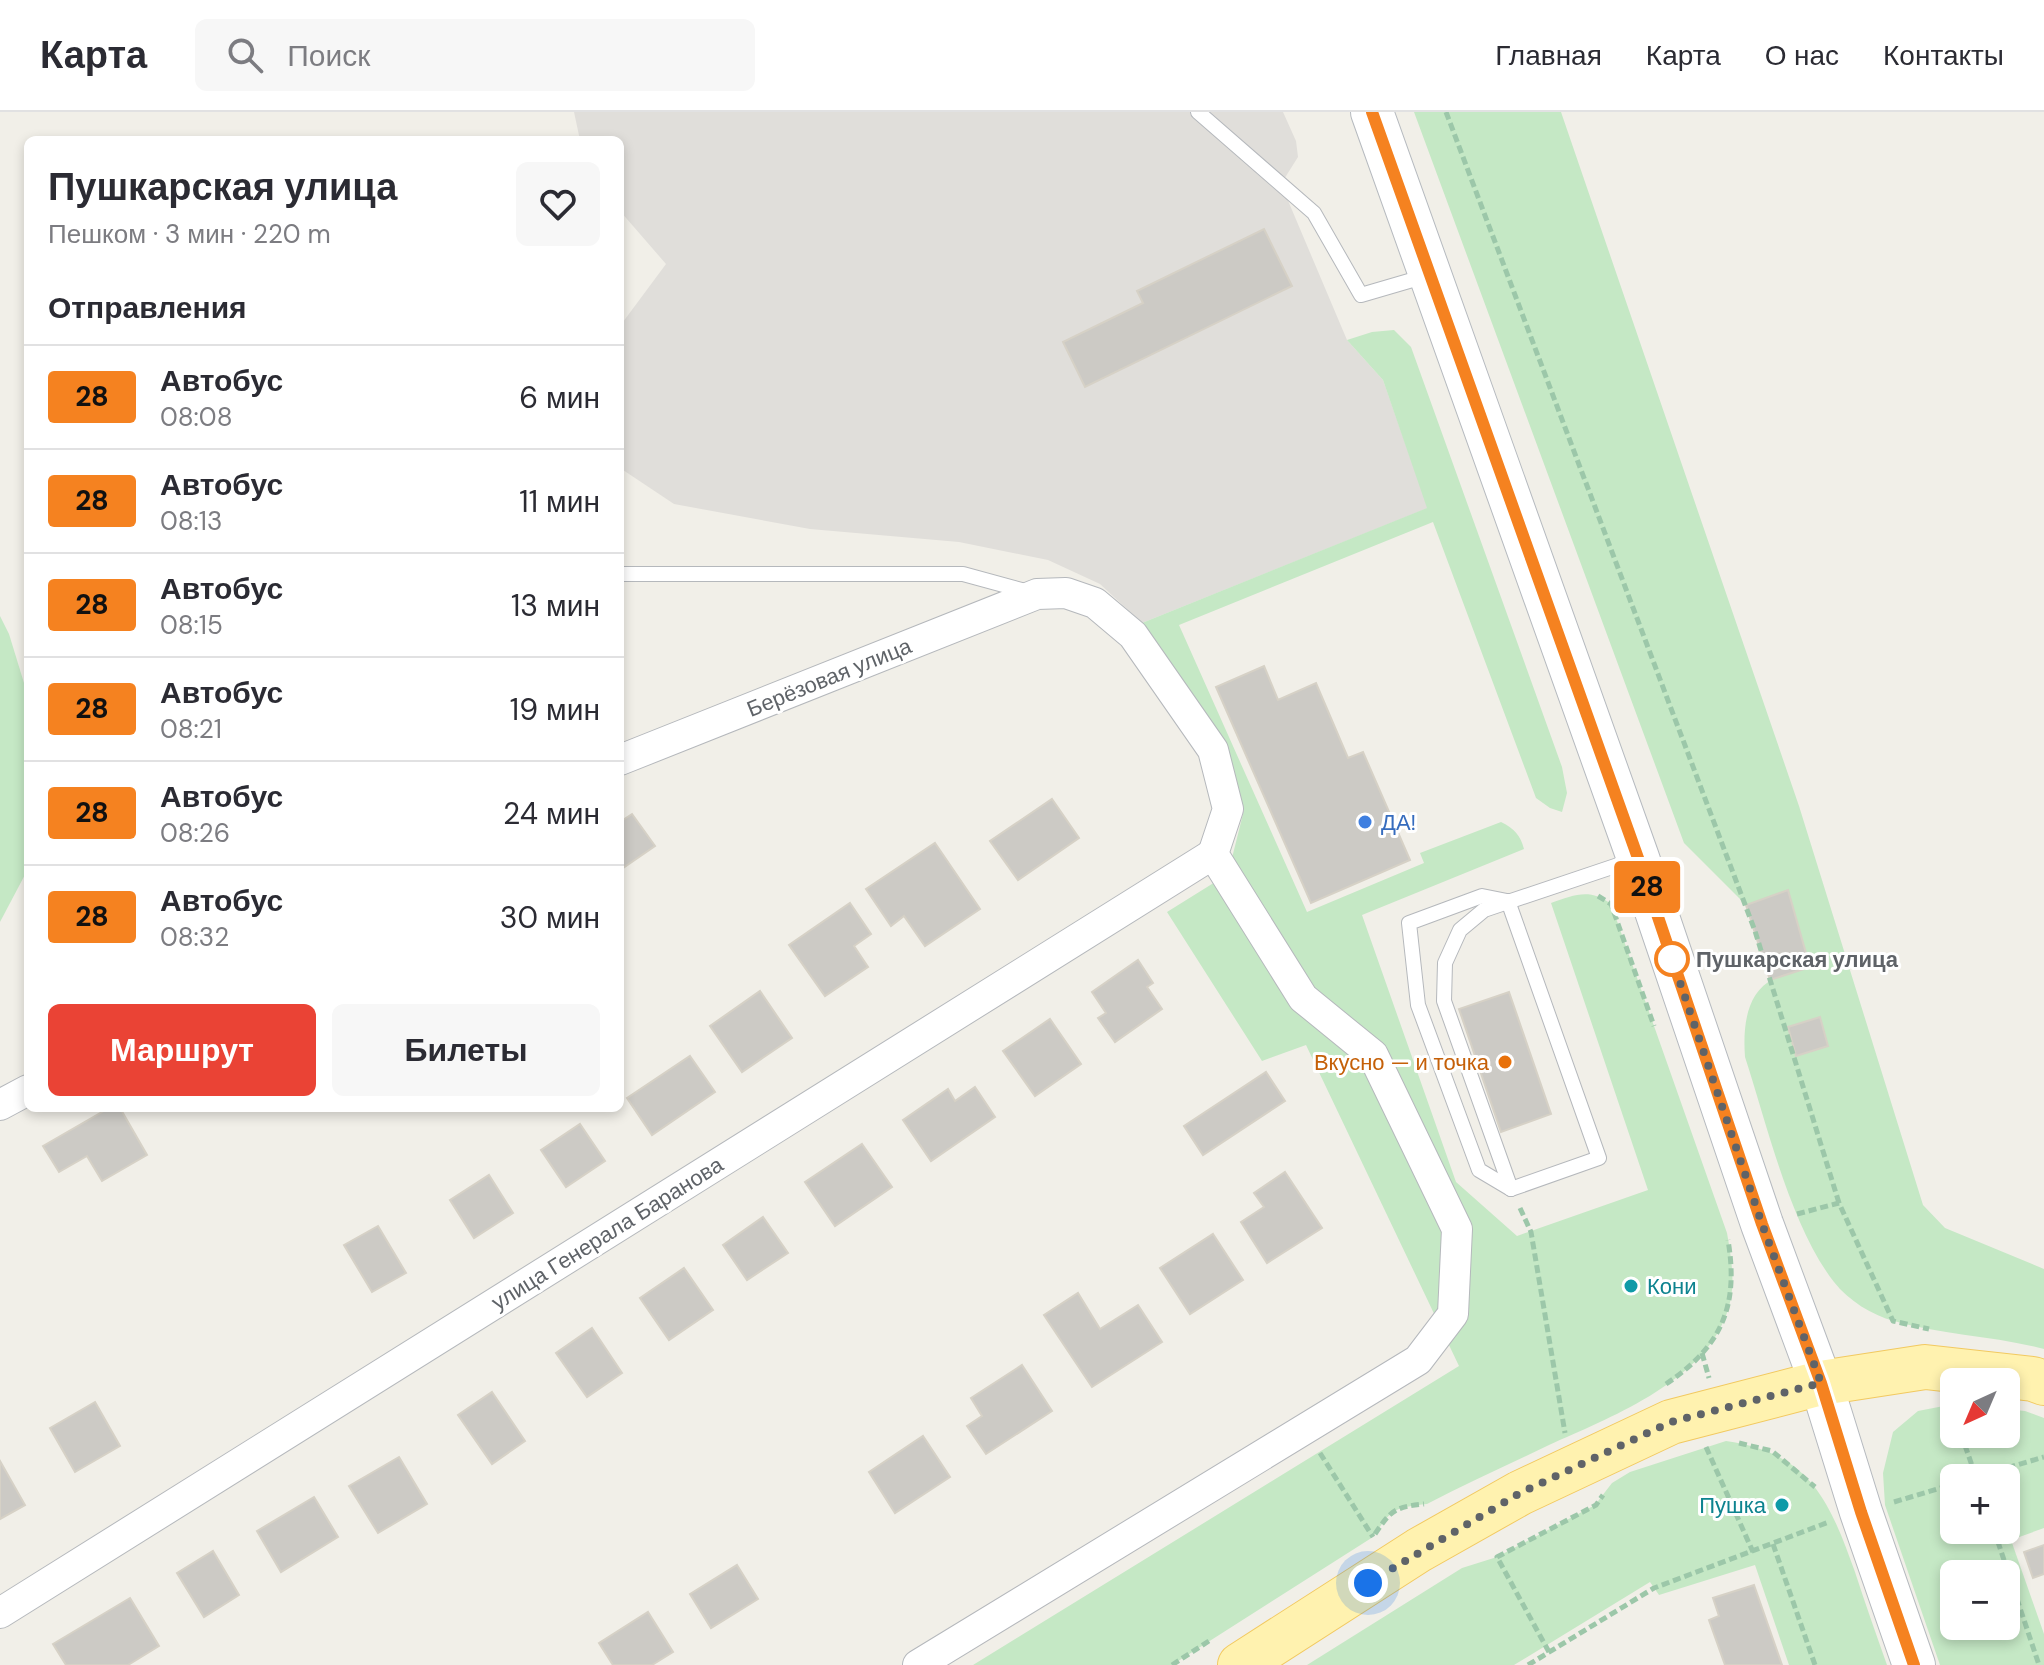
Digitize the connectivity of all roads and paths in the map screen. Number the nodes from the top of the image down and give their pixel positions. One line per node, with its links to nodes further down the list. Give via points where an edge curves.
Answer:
1 (1198, 112): 4 (lane, via 1314,213 1361,295)
2 (1372, 112): 4 (main road)
3 (1446, 112): 16 (path, via 1755,931)
4 (1430, 274): 9 (main road)
5 (624, 574): 6 (lane, via 963,574)
6 (1037, 594): 7 (street, Берёзовая улица); 8 (street, via 1066,593 1095,603 1133,635 1213,750 1228,809)
7 (624, 758)
8 (1213, 854): 23 (street, via 1303,998 1373,1055 1457,1229 1453,1314 1418,1360); 40 (street, улица Генерала Баранова)
9 (1638, 858): 11 (lane); 20 (main road)
10 (1592, 894): 12 (path, via 1611,904)
11 (1508, 901): 15 (lane, via 1484,910 1460,930 1445,963 1444,1001); 15 (lane, via 1599,1158); 15 (lane, via 1482,896 1409,923 1418,1005 1479,1170)
12 (1659, 1038)
13 (24, 1092): 14 (street)
14 (0, 1105)
15 (1511, 1189): 24 (path, via 1531,1232 1566,1438)
16 (1839, 1203): 17 (path); 19 (path, via 1893,1321)
17 (1797, 1214)
18 (1727, 1233): 22 (path, via 1733,1269 1724,1320 1702,1353)
19 (1934, 1330)
20 (1821, 1383): 21 (main road, via 1925,1367); 43 (main road, via 1671,1422 1520,1493 1419,1550); 46 (main road)
21 (2044, 1383)
22 (1657, 1390)
23 (1305, 1429): 36 (path); 42 (street)
24 (1579, 1431)
25 (1726, 1441): 32 (path, via 1772,1451)
26 (1716, 1444): 27 (path)
27 (1706, 1447): 28 (path); 39 (path)
28 (1693, 1452)
29 (2044, 1457): 30 (path)
30 (2020, 1464)
31 (1940, 1488): 34 (path)
32 (1820, 1491)
33 (1604, 1494): 41 (path, via 1596,1505 1497,1557)
34 (1885, 1505)
35 (1836, 1519): 37 (path)
36 (1373, 1537)
37 (1773, 1544): 39 (path); 45 (path)
38 (1999, 1544): 47 (path)
39 (1753, 1552): 41 (path, via 1654,1588)
40 (0, 1613)
41 (1549, 1652): 44 (path)
42 (918, 1665)
43 (1240, 1665)
44 (1528, 1665)
45 (1815, 1665)
46 (1914, 1665)
47 (2039, 1665)

